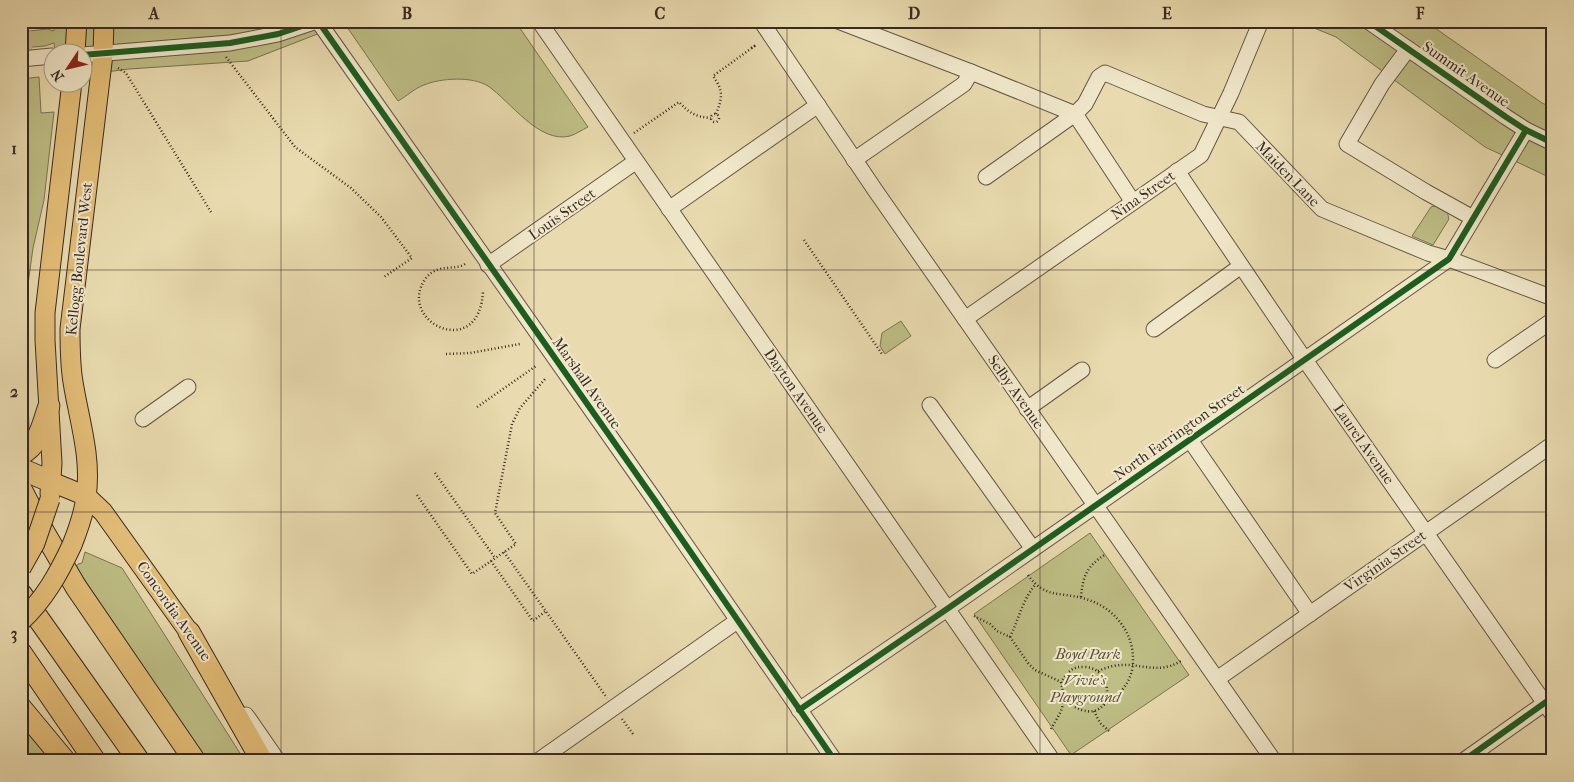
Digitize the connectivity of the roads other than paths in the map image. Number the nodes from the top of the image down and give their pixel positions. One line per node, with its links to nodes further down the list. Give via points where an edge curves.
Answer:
1 (26, 21): 10 (street)
2 (77, 21): 11 (main road)
3 (104, 21): 16 (main road, Kellogg Boulevard West)
4 (317, 21): 16 (street, via 278,34 230,43); 32 (street, Marshall Avenue)
5 (539, 21): 25 (street, Dayton Avenue)
6 (761, 21): 19 (street, Selby Avenue)
7 (840, 21): 17 (street)
8 (1261, 21): 21 (street, Nina Street)
9 (1368, 21): 12 (street, Summit Avenue)
10 (21, 22)
11 (76, 42)
12 (1408, 49): 22 (street, Summit Avenue); 30 (street, via 1382,84 1347,144)
13 (42, 57): 15 (street)
14 (92, 57): 16 (street)
15 (21, 59)
16 (108, 60): 51 (main road, Kellogg Boulevard West, via 70,328 73,382 84,432)
17 (971, 72): 20 (street); 24 (street, via 964,84)
18 (71, 92): 43 (main road, Kellogg Boulevard West, via 45,314)
19 (818, 105): 24 (street, Selby Avenue); 29 (street)
20 (1075, 114): 21 (street, Maiden Lane, via 1085,104 1098,78 1105,73); 27 (street); 28 (street)
21 (1219, 118): 26 (street, Nina Street, via 1201,155); 31 (street, Maiden Lane, via 1238,122 1322,209)
22 (1526, 130): 23 (street, Summit Avenue); 30 (street, North Farrington Street)
23 (1553, 143)
24 (854, 160): 35 (street, Selby Avenue)
25 (635, 162): 29 (street, Dayton Avenue); 32 (street, Louis Street)
26 (1177, 171): 28 (street, Nina Street); 33 (street, Laurel Avenue)
27 (986, 176)
28 (1133, 202): 35 (street, Nina Street)
29 (669, 209): 58 (street, Dayton Avenue)
30 (1473, 218): 31 (street, North Farrington Street)
31 (1449, 259): 34 (street, Maiden Lane); 38 (street, North Farrington Street)
32 (488, 265): 61 (street, Marshall Avenue)
33 (1242, 266): 37 (street); 38 (street, Laurel Avenue)
34 (1553, 298)
35 (965, 319): 44 (street, Selby Avenue)
36 (1553, 320): 39 (street)
37 (1154, 329)
38 (1305, 360): 46 (street, North Farrington Street); 54 (street, Laurel Avenue)
39 (1495, 360)
40 (1082, 370): 44 (street)
41 (188, 387): 45 (street)
42 (930, 405): 55 (street)
43 (49, 406): 48 (highway); 49 (main road, Kellogg Boulevard West)
44 (1027, 409): 52 (street, Selby Avenue)
45 (143, 418)
46 (1190, 440): 52 (street, North Farrington Street); 59 (street)
47 (1553, 444): 54 (street, Virginia Street)
48 (27, 450)
49 (37, 480): 51 (main road, Concordia Avenue); 53 (highway); 56 (main road, bridge, via 35,543)
50 (21, 489): 53 (highway)
51 (86, 496): 60 (main road, Kellogg Boulevard West, bridge, via 72,545 56,577); 62 (main road, Concordia Avenue, via 113,524)
52 (1095, 506): 55 (street, North Farrington Street); 64 (street, Selby Avenue)
53 (38, 522): 71 (highway, via 76,587)
54 (1426, 532): 59 (street, Virginia Street); 65 (street, Laurel Avenue)
55 (1033, 549): 58 (street, North Farrington Street)
56 (21, 568)
57 (21, 594): 70 (highway)
58 (948, 609): 67 (street, North Farrington Street); 76 (street, Dayton Avenue)
59 (1310, 614): 64 (street, Virginia Street)
60 (21, 621)
61 (737, 621): 67 (street, Marshall Avenue); 74 (street)
62 (189, 632): 72 (highway); 73 (street, Concordia Avenue)
63 (21, 653): 69 (highway)
64 (1217, 679): 77 (street, Selby Avenue)
65 (1550, 705): 78 (street)
66 (21, 708): 68 (highway)
67 (799, 710): 75 (street, Marshall Avenue)
68 (65, 761)
69 (95, 761)
70 (138, 761)
71 (195, 761)
72 (262, 761)
73 (278, 761)
74 (538, 761)
75 (835, 761)
76 (1053, 761)
77 (1274, 761)
78 (1463, 761)

